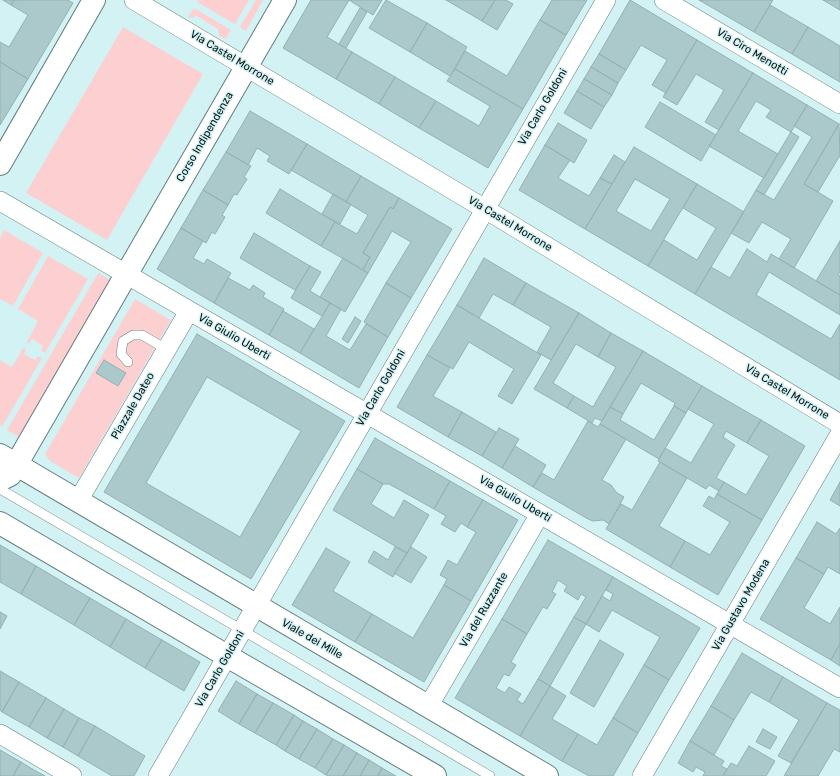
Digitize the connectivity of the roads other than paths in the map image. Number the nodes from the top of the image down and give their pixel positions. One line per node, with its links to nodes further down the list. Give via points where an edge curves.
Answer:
1 (94, 0): 8 (main road)
2 (134, 0): 6 (street, Via Castel Morrone)
3 (285, 0): 6 (main road, Corso Indipendenza)
4 (606, 0): 10 (street, Via Carlo Goldoni)
5 (664, 0): 7 (street, Via Ciro Menotti)
6 (246, 67): 10 (street, Via Castel Morrone); 11 (main road, Corso Indipendenza)
7 (840, 104)
8 (0, 164)
9 (0, 201): 11 (street)
10 (485, 209): 15 (street, Via Carlo Goldoni); 16 (street, Via Castel Morrone)
11 (126, 275): 12 (street); 18 (main road)
12 (189, 311): 13 (street, Piazzale Dateo); 15 (street, Via Giulio Uberti)
13 (166, 349): 14 (lane, via 142,335 133,335 123,341 121,354); 21 (street, Piazzale Dateo)
14 (128, 362)
15 (367, 413): 22 (street, Via Giulio Uberti); 24 (street, Via Carlo Goldoni)
16 (840, 424)
17 (840, 434): 25 (street, Via Gustavo Modena)
18 (8, 460): 19 (main road, via 10,475); 21 (main road)
19 (0, 480)
20 (0, 489): 26 (lane)
21 (78, 501): 24 (main road, Viale dei Mille)
22 (540, 514): 25 (street, Via Giulio Uberti); 29 (street, Via del Ruzzante)
23 (0, 523): 27 (main road)
24 (256, 606): 26 (street, Via Carlo Goldoni); 29 (main road, Viale dei Mille)
25 (730, 624): 28 (street, Via Giulio Uberti); 36 (street, Via Gustavo Modena)
26 (242, 630): 27 (street, Via Carlo Goldoni); 34 (lane)
27 (227, 656): 32 (street, Via Carlo Goldoni); 33 (main road)
28 (840, 688)
29 (428, 707): 35 (main road, Viale dei Mille)
30 (0, 734): 31 (street)
31 (72, 776)
32 (158, 776)
33 (435, 776)
34 (490, 776)
35 (547, 776)
36 (642, 776)

